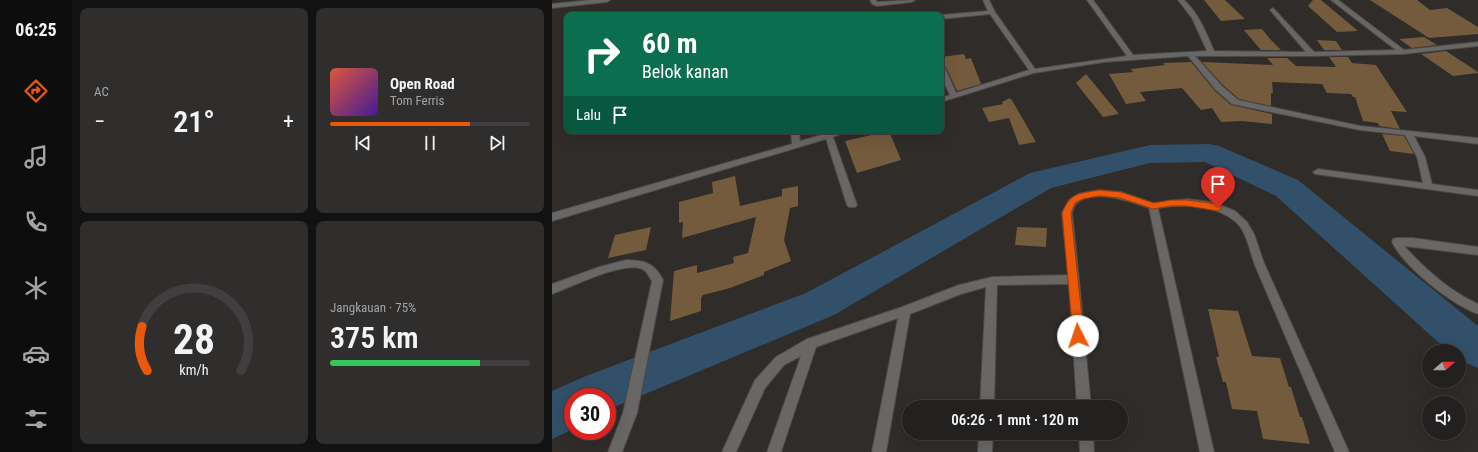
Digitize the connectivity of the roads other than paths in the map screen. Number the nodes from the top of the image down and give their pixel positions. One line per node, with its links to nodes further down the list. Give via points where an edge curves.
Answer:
1 (597, 0): 2 (street); 9 (street)
2 (607, 0)
3 (873, 0): 4 (street, via 877,4)
4 (912, 0)
5 (986, 0): 11 (street)
6 (1090, 0): 18 (street)
7 (1181, 0): 15 (street, via 1190,8 1202,28)
8 (1334, 0): 14 (street)
9 (552, 6)
10 (1273, 10): 17 (street)
11 (992, 12): 12 (street); 19 (street)
12 (944, 17)
13 (1478, 44): 14 (street)
14 (1403, 52): 17 (street)
15 (1211, 53): 16 (street); 17 (street)
16 (1190, 54): 18 (street); 23 (street, via 1219,88 1235,102 1360,128)
17 (1312, 54)
18 (1131, 57): 19 (street)
19 (1033, 71): 21 (street)
20 (944, 74): 21 (street)
21 (954, 96): 22 (street)
22 (944, 99)
23 (1408, 133): 27 (street); 30 (street, via 1421,157)
24 (795, 134): 28 (street)
25 (835, 134): 26 (street)
26 (829, 136): 28 (street); 32 (street)
27 (1478, 141)
28 (796, 144): 34 (street)
29 (1318, 172): 30 (street)
30 (1428, 186): 31 (street)
31 (1478, 193)
32 (852, 205)
33 (1153, 206): 36 (street, via 1121,195 1099,193 1081,196 1072,202 1067,213); 52 (street); 53 (street, via 1171,203 1212,206 1228,211 1241,221)
34 (552, 218)
35 (1478, 251): 39 (street, via 1397,242 1401,251 1436,282 1462,302)
36 (1074, 279): 37 (street); 43 (street)
37 (992, 281): 40 (street, via 959,290); 42 (street)
38 (552, 289): 46 (street, via 620,266 636,264 651,270 658,280 630,413)
39 (1478, 309)
40 (905, 311): 41 (street); 49 (street)
41 (811, 343): 47 (street, via 780,361 760,384); 48 (street)
42 (987, 400)
43 (1083, 400)
44 (986, 440): 50 (street)
45 (1086, 440): 51 (street)
46 (615, 452)
47 (729, 452)
48 (774, 452)
49 (879, 452)
50 (985, 452)
51 (1087, 452)
52 (1207, 452)
53 (1342, 452)

